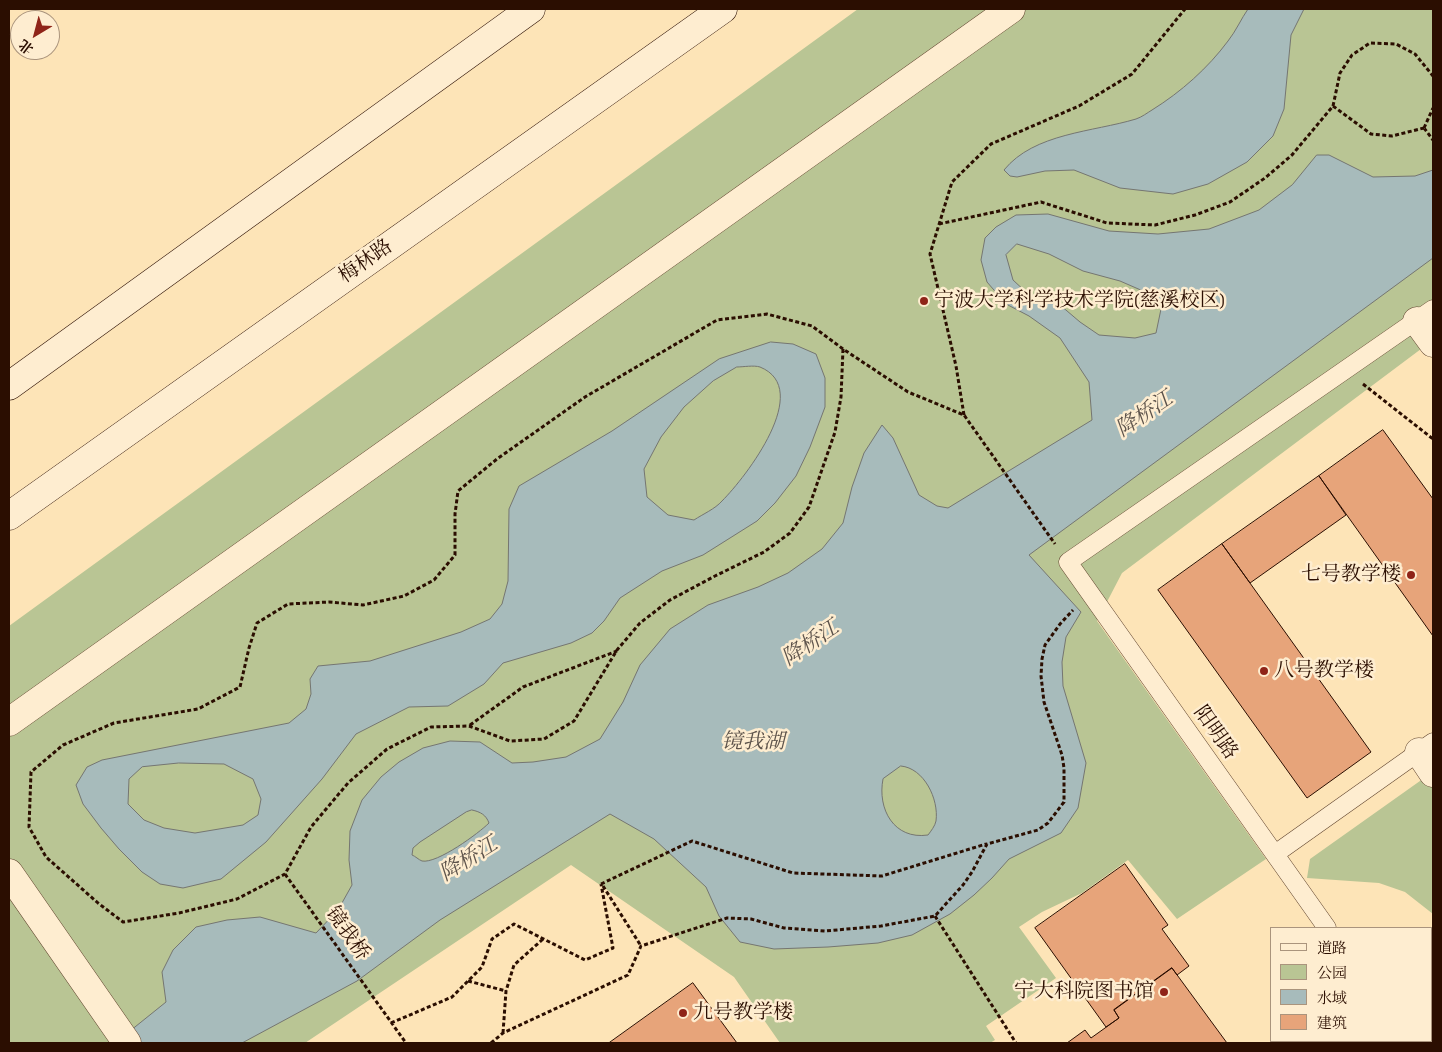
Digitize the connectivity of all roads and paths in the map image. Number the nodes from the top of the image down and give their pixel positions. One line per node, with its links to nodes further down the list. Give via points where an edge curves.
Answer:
1 (531, 9): 15 (main road)
2 (723, 9): 18 (main road, 梅林路)
3 (1011, 9): 22 (main road)
4 (1185, 9): 10 (path, via 1132,74 1079,106 991,144 952,182)
5 (1433, 76): 6 (path, via 1415,54 1396,44 1370,43 1352,55 1340,73)
6 (1333, 106): 8 (path, via 1371,134 1392,136); 10 (path, via 1292,155 1265,178 1230,202 1195,215 1155,224 1107,223 1042,202)
7 (1433, 108): 8 (path)
8 (1424, 128): 9 (path)
9 (1433, 140)
10 (939, 224): 16 (path, via 930,254)
11 (1425, 315): 12 (main road); 14 (lane)
12 (1433, 343)
13 (843, 349): 16 (path, via 908,392); 21 (path, via 842,397 835,432 809,508 790,533 764,552 670,600 640,623); 28 (path, via 812,326 767,314 717,320 585,397 497,459 458,491 455,555 434,580 404,596 363,605 329,602 288,604 257,624 240,687 198,709 114,723 63,745 31,772 29,827 46,857 123,922 237,899)
14 (1346, 370): 17 (path); 19 (lane)
15 (9, 386)
16 (964, 415): 19 (path)
17 (1433, 439)
18 (9, 516)
19 (1063, 556): 20 (lane, 阳明路)
20 (1090, 594): 25 (path, via 1060,624 1046,645 1042,660 1044,702 1062,755 1064,802 1038,830); 26 (lane, 阳明路)
21 (617, 650): 23 (path, via 523,687); 23 (path, via 574,721 544,739 510,741)
22 (9, 722)
23 (469, 726): 28 (path, via 431,726 388,749 348,783 310,827)
24 (1428, 756): 26 (lane)
25 (987, 844): 29 (path, via 882,876 793,873 692,841); 30 (path, via 963,886)
26 (1275, 854): 31 (lane, 阳明路)
27 (9, 873): 38 (main road)
28 (286, 874): 36 (path, 镜我桥)
29 (601, 884): 32 (path, via 613,948 584,960); 33 (path)
30 (935, 916): 33 (path, via 881,926 825,931 727,918); 41 (path)
31 (1327, 927)
32 (542, 939): 34 (path, via 514,924 492,939 482,967); 35 (path, via 514,965)
33 (641, 946): 37 (path, via 628,975)
34 (468, 981): 35 (path); 36 (path, via 452,997)
35 (506, 991): 37 (path)
36 (391, 1023): 39 (path, 镜我桥)
37 (503, 1033): 40 (path)
38 (127, 1043)
39 (406, 1043)
40 (491, 1043)
41 (1016, 1043)

